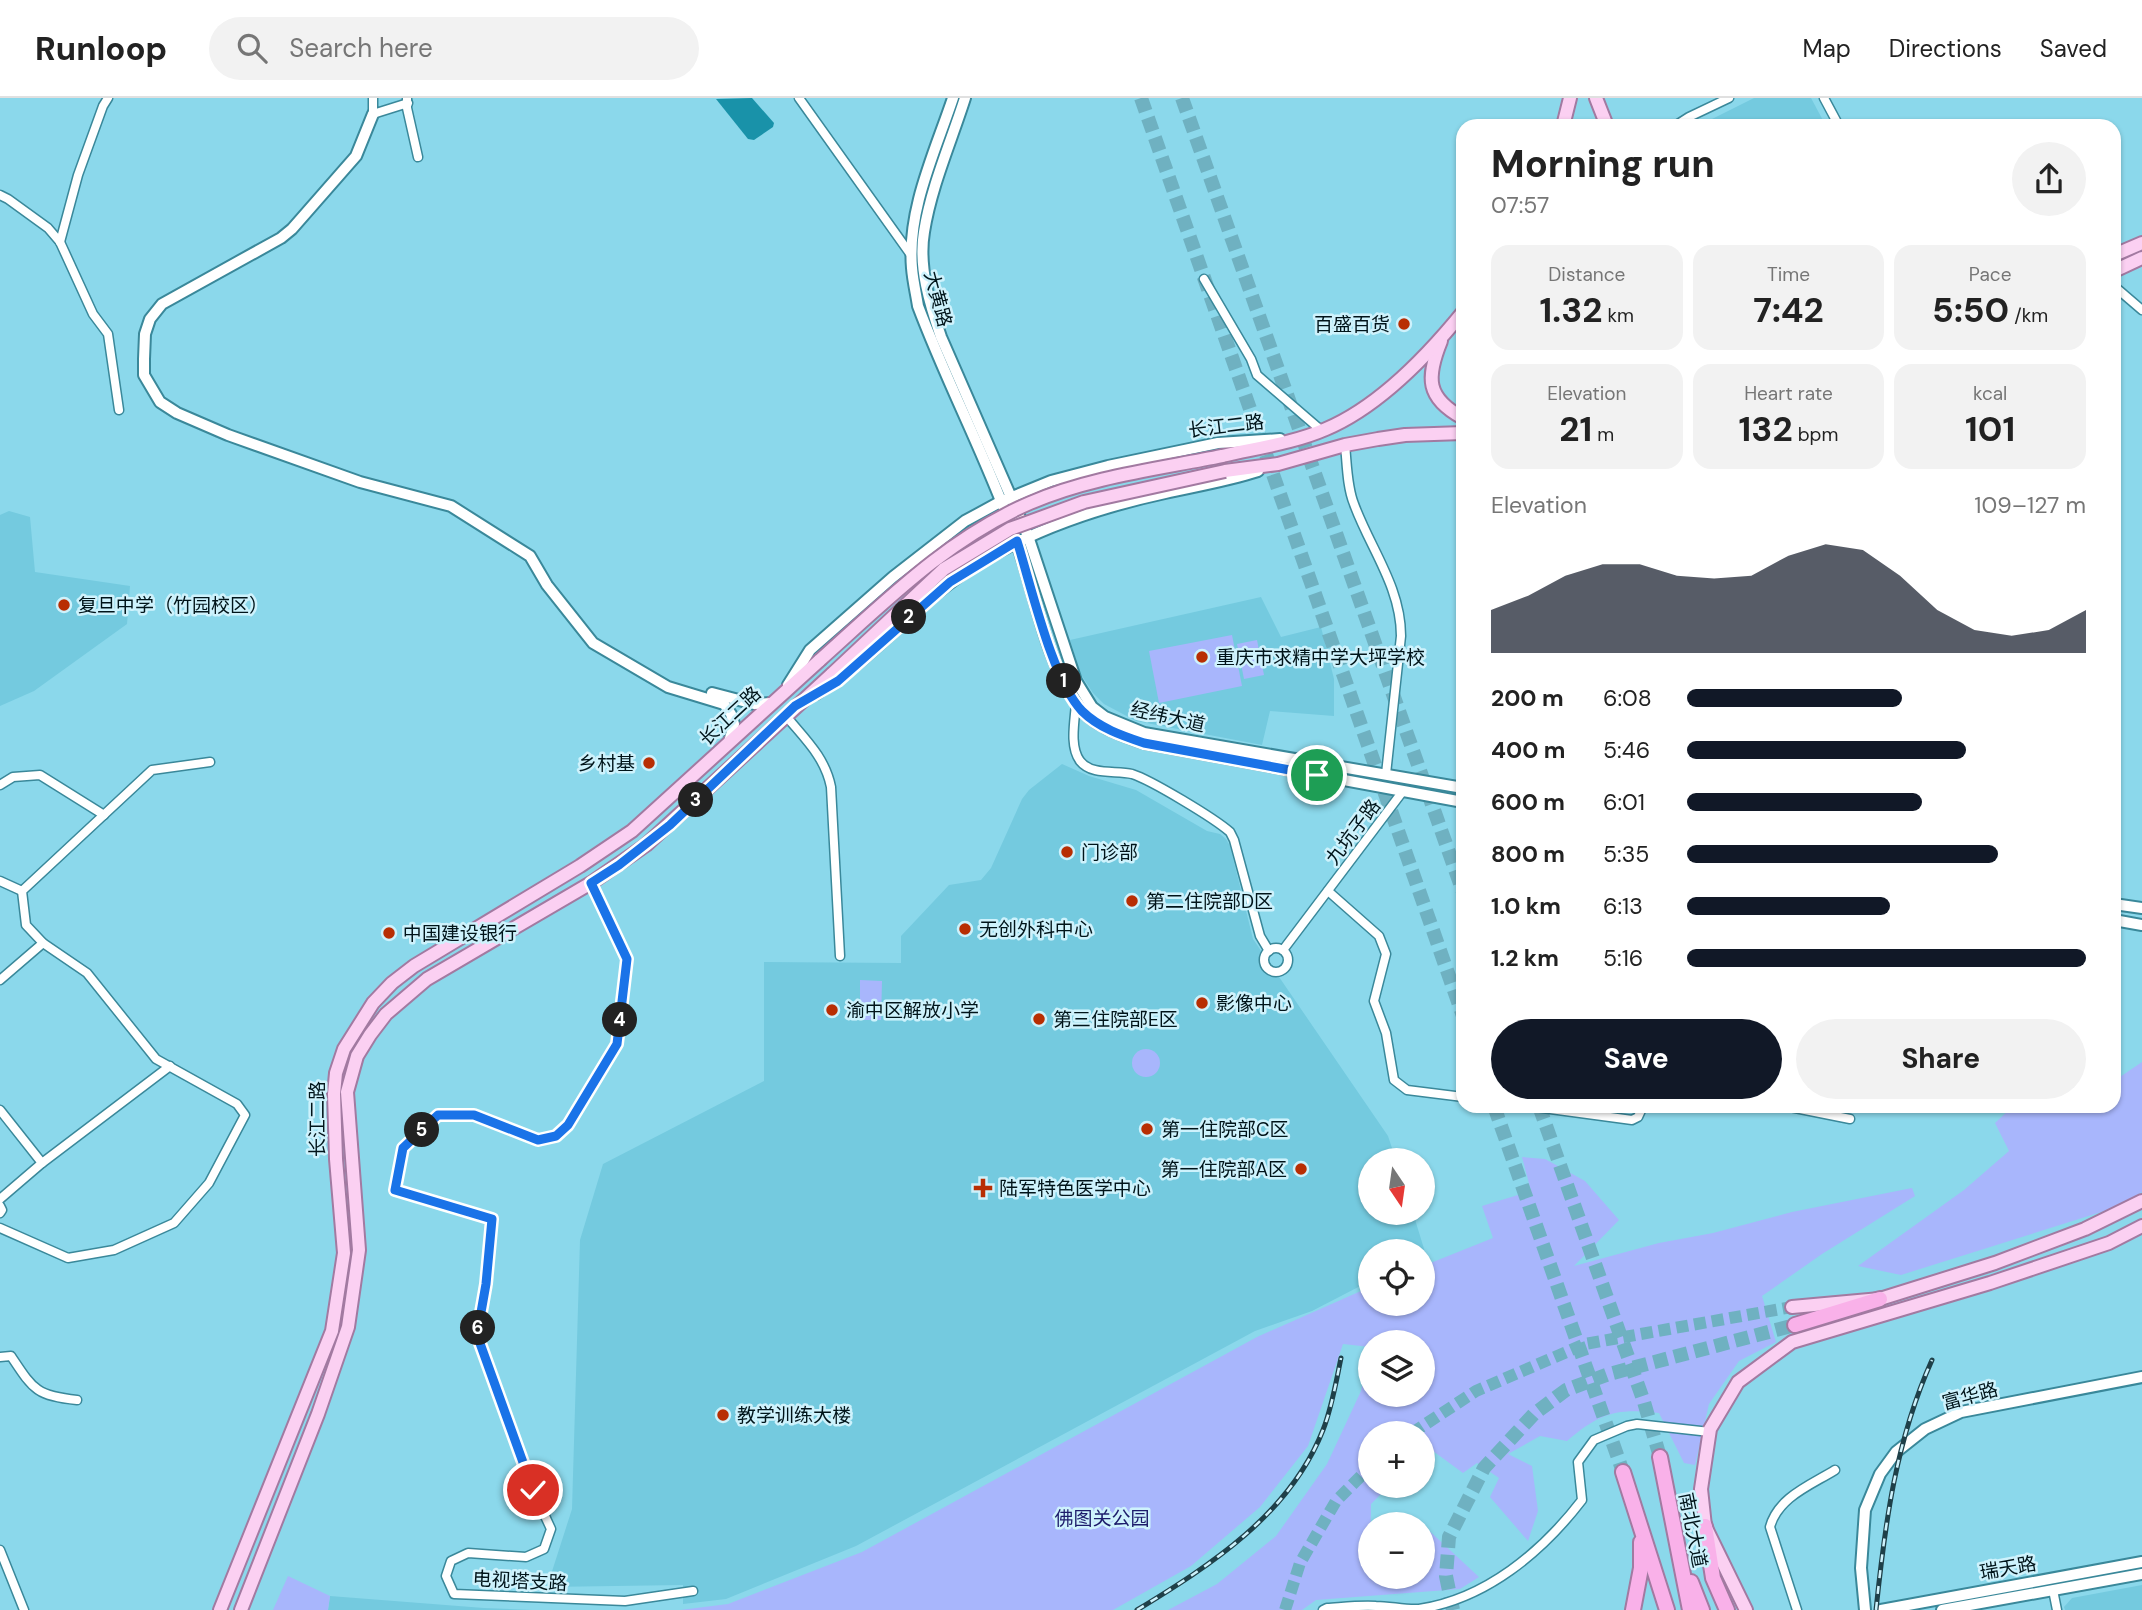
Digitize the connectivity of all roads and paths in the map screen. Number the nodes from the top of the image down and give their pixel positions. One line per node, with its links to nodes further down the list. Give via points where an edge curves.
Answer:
1 (108, 98): 18 (street, via 78,175)
2 (373, 98): 11 (street)
3 (799, 98): 21 (street)
4 (953, 98): 21 (street, 大黄路, via 918,204 912,236)
5 (965, 98): 21 (street, 大黄路)
6 (1570, 98): 12 (main road)
7 (1596, 98): 13 (main road)
8 (1729, 98): 14 (street)
9 (1824, 98): 15 (street)
10 (408, 100): 11 (street); 16 (street)
11 (373, 114): 41 (street, via 356,156 292,229 162,304 145,334 144,375 160,402 177,414 360,482 451,506 530,556 593,643)
12 (1565, 119)
13 (1603, 119)
14 (1686, 119)
15 (1835, 119)
16 (418, 157)
17 (0, 195): 18 (street, via 48,228)
18 (60, 242): 29 (street, via 93,314 108,334)
19 (2142, 243): 20 (main road)
20 (2121, 252)
21 (918, 256): 36 (street, 大黄路, via 912,268 918,306)
22 (2142, 258): 23 (main road)
23 (2121, 268)
24 (1204, 279): 31 (street, via 1257,375)
25 (2121, 292): 26 (street)
26 (2142, 310)
27 (1456, 320): 28 (main road, 长江二路)
28 (1444, 335): 30 (main road, 长江二路, via 1431,365 1430,381 1436,397); 31 (main road, 长江二路, via 1360,411)
29 (119, 410)
30 (1456, 413)
31 (1322, 431): 33 (main road, 长江二路)
32 (1456, 433): 34 (main road, 长江二路, via 1405,435)
33 (1297, 439): 36 (street, 长江二路, via 1219,443 1108,466); 43 (main road, 长江二路, bridge, via 1106,479 999,517 932,561)
34 (1345, 445): 35 (main road, 长江二路); 48 (street, via 1353,502 1401,618)
35 (1278, 464): 38 (street, 长江二路, via 1227,481 1104,509); 45 (main road, 长江二路, bridge, via 1084,502 1010,529 944,569)
36 (1005, 499): 37 (street, 长江二路); 38 (street, 经纬大道); 39 (street, 经纬大道)
37 (965, 521): 40 (street, via 982,526 990,535 988,553); 43 (street, 长江二路, via 810,650)
38 (1028, 536): 39 (street, 长江二路); 42 (street, 经纬大道)
39 (1017, 541): 40 (street, 长江二路); 44 (street, 经纬大道, via 1058,671)
40 (981, 562): 45 (street, 长江二路, via 922,605 838,681)
41 (648, 676): 43 (street, via 745,702); 46 (street, via 673,690 724,705 734,724)
42 (1076, 681): 44 (street); 48 (street, 经纬大道, via 1092,707 1105,717 1144,733)
43 (777, 699): 46 (main road, 长江二路)
44 (1076, 703): 51 (street, 经纬大道, via 1101,724 1144,743); 64 (street, via 1074,744 1080,762 1102,772 1141,778 1230,832 1260,936)
45 (791, 711): 55 (main road, 长江二路, via 670,825); 65 (street, via 827,769 831,787)
46 (729, 744): 100 (main road, 长江二路, via 605,850 414,966 392,983 357,1025 344,1049 334,1094 344,1252 332,1331)
47 (210, 762): 53 (street, via 152,770)
48 (1386, 774): 50 (street, 经纬大道)
49 (0, 785): 53 (street, via 13,777 40,775)
50 (1456, 787)
51 (1403, 791): 52 (street, 经纬大道); 57 (street, 九坑子路)
52 (1456, 801)
53 (104, 816): 56 (street)
54 (0, 881): 56 (street)
55 (591, 883): 98 (street, 电视塔支路, via 627,959 617,1044 568,1125 556,1136 538,1140 474,1115 438,1115 403,1148 395,1190 492,1219 477,1335 551,1529 544,1549 526,1557 468,1553 451,1561 446,1576 454,1594 625,1601); 101 (main road, 长江二路, via 420,984 386,1014 358,1055 347,1093 359,1250 348,1327)
56 (22, 891): 62 (street, via 26,926)
57 (1328, 891): 63 (street, 九坑子路); 68 (street, 九坑子路, via 1384,945 1385,962 1374,1001 1386,1033 1394,1080 1407,1090)
58 (2121, 905): 59 (street)
59 (2142, 908)
60 (2121, 921): 61 (street)
61 (2142, 925)
62 (43, 943): 66 (street); 67 (street, via 87,973 156,1059)
63 (1283, 950): 64 (street); 64 (street, via 1288,963 1276,972 1266,965)
64 (1269, 951)
65 (840, 956)
66 (0, 980)
67 (170, 1066): 74 (street); 80 (street, via 237,1104 246,1115 209,1183 174,1223 114,1250 68,1258)
68 (1456, 1096)
69 (0, 1110): 74 (street)
70 (1580, 1113): 71 (street, via 1632,1120)
71 (1640, 1113)
72 (1820, 1113): 73 (street)
73 (1850, 1119)
74 (42, 1163): 75 (street)
75 (0, 1199)
76 (2142, 1201): 81 (main road, via 2085,1229 1995,1263)
77 (0, 1206): 78 (street)
78 (0, 1213)
79 (2142, 1226): 87 (main road, via 2109,1243 1990,1283 1792,1342 1738,1382)
80 (0, 1228)
81 (1880, 1299): 82 (main road); 83 (highway)
82 (1792, 1307)
83 (1795, 1325)
84 (0, 1357): 86 (street, via 11,1356 32,1387 54,1398)
85 (2142, 1377): 110 (street, 富华路, via 1961,1412 1925,1429 1896,1452 1865,1510 1861,1568)
86 (77, 1400)
87 (1710, 1432): 92 (main road, via 1701,1489); 102 (street, via 1637,1424 1594,1440 1577,1465 1582,1500 1574,1511 1527,1560 1470,1596 1417,1609)
88 (1660, 1457): 93 (highway, 南北大道)
89 (1835, 1470): 109 (street, via 1785,1500 1770,1527)
90 (1623, 1472): 91 (highway)
91 (1637, 1512): 103 (highway, via 1642,1549); 104 (highway)
92 (1705, 1526): 107 (highway, via 1713,1577); 108 (main road)
93 (1675, 1538): 105 (highway, 南北大道); 106 (highway)
94 (0, 1550): 99 (street)
95 (2142, 1562): 111 (street, 瑞天路)
96 (2142, 1574): 97 (street, 瑞天路)
97 (2053, 1590): 112 (street, 瑞天路); 113 (street)
98 (693, 1591)
99 (24, 1610)
100 (220, 1610)
101 (241, 1610)
102 (1323, 1610)
103 (1633, 1610)
104 (1667, 1610)
105 (1690, 1610)
106 (1702, 1610)
107 (1727, 1610)
108 (1746, 1610)
109 (1797, 1610)
110 (1865, 1610)
111 (1881, 1610)
112 (1942, 1610)
113 (2057, 1610)

